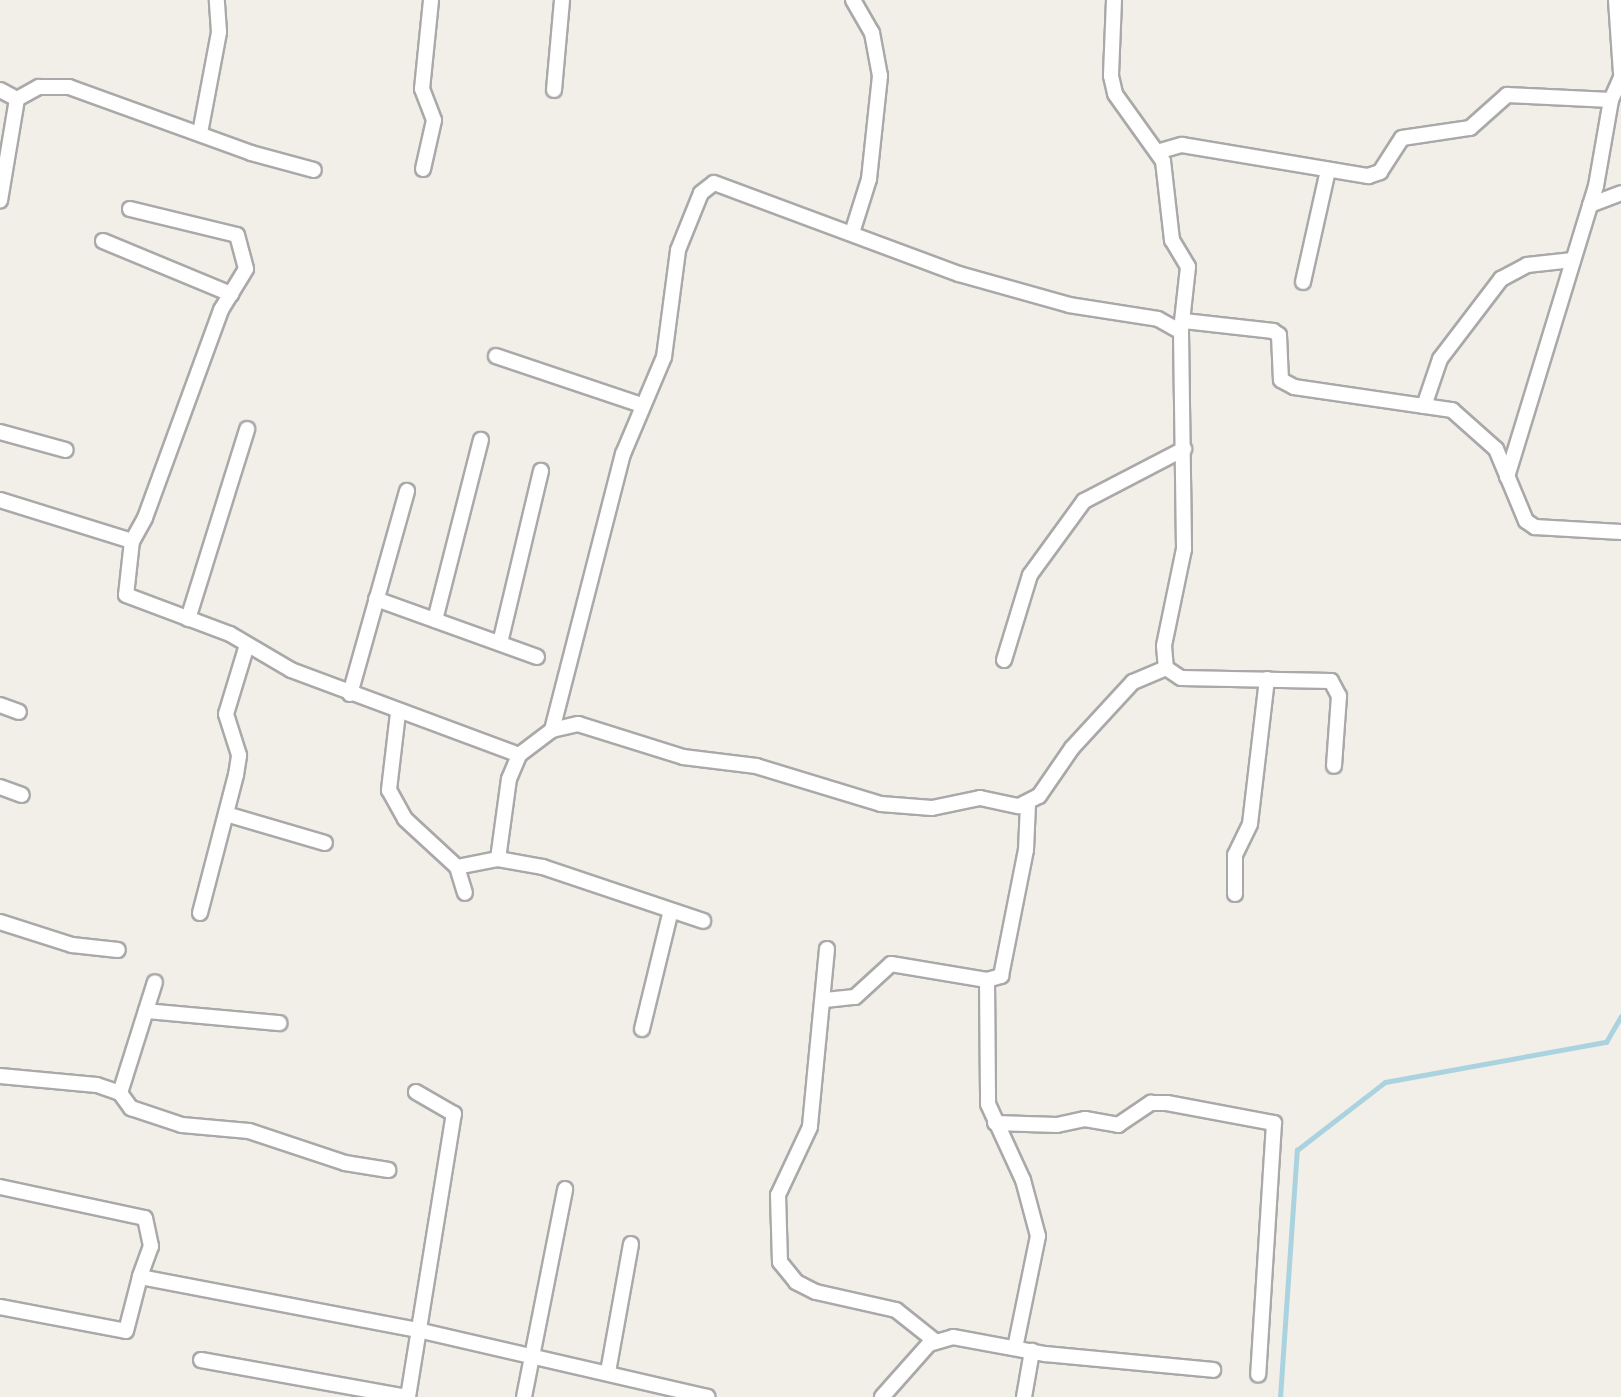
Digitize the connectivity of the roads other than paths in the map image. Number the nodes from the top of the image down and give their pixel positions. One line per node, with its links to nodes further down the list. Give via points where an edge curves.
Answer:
1 (217, 0): 13 (street, via 219,32)
2 (430, 0): 15 (street, via 422,89 434,120)
3 (562, 0): 10 (street)
4 (853, 0): 22 (street, via 872,33 880,76 869,179)
5 (1114, 0): 14 (street, via 1111,76 1115,94)
6 (1616, 0): 7 (street)
7 (1621, 73)
8 (1621, 78): 12 (street)
9 (0, 90): 11 (street)
10 (554, 90)
11 (17, 99): 13 (street, via 39,87 69,87); 19 (street)
12 (1611, 100): 17 (street, via 1507,95 1470,128 1402,138 1380,172 1356,176); 20 (street)
13 (200, 133): 16 (street)
14 (1157, 152): 17 (street, via 1182,145); 27 (street, via 1167,176 1172,240 1189,275)
15 (423, 169)
16 (314, 170)
17 (1328, 170): 25 (street)
18 (1621, 193): 20 (street)
19 (0, 201)
20 (1590, 205): 24 (street)
21 (130, 209): 26 (street, via 237,235 246,268)
22 (852, 233): 27 (street, via 959,274 1070,305 1158,319); 29 (street, via 732,186 707,187 678,250 669,336)
23 (103, 241): 26 (street)
24 (1573, 260): 30 (street, via 1527,265 1501,279 1440,358); 37 (street)
25 (1303, 282)
26 (231, 294): 41 (street)
27 (1182, 327): 30 (street, via 1273,331 1280,342 1281,380 1294,387); 34 (street)
28 (496, 356): 29 (street)
29 (642, 405): 55 (street, via 597,545)
30 (1424, 406): 37 (street, via 1452,410 1468,421 1496,449)
31 (247, 429): 43 (street)
32 (0, 432): 35 (street)
33 (481, 440): 44 (street)
34 (1184, 449): 48 (street, via 1084,501 1030,575); 49 (street, via 1184,549 1164,646)
35 (66, 450)
36 (541, 471): 45 (street)
37 (1507, 477): 40 (street, via 1526,522 1535,527)
38 (407, 491): 42 (street)
39 (0, 500): 41 (street)
40 (1621, 532)
41 (132, 541): 43 (street, via 126,596)
42 (376, 599): 44 (street); 51 (street)
43 (188, 619): 46 (street)
44 (435, 620): 45 (street)
45 (500, 643): 47 (street)
46 (247, 645): 51 (street); 61 (street, via 226,714 239,754)
47 (537, 657)
48 (1004, 660)
49 (1166, 668): 50 (street, via 1181,678); 60 (street, via 1132,682)
50 (1267, 679): 57 (street, via 1325,679 1335,685 1339,696); 66 (street, via 1250,824 1235,855)
51 (350, 694): 54 (street)
52 (0, 705): 53 (street)
53 (19, 712)
54 (398, 713): 56 (street); 64 (street, via 389,790 405,819)
55 (552, 730): 56 (street); 60 (street, via 578,724 683,757 756,766 880,804 932,808 980,798)
56 (519, 754): 63 (street, via 509,779)
57 (1334, 766)
58 (0, 787): 59 (street)
59 (22, 795)
60 (1028, 804): 73 (street, via 1008,957 1001,976)
61 (226, 814): 62 (street); 67 (street)
62 (325, 843)
63 (498, 859): 64 (street); 68 (street, via 543,867)
64 (457, 867): 65 (street)
65 (465, 893)
66 (1235, 894)
67 (200, 913)
68 (670, 914): 70 (street); 78 (street)
69 (0, 921): 72 (street, via 72,945)
70 (704, 921)
71 (827, 949): 75 (street)
72 (118, 950)
73 (987, 980): 75 (street, via 891,964 855,997); 82 (street, via 987,1095)
74 (155, 982): 76 (street)
75 (825, 1000): 90 (street, via 810,1127 778,1195 780,1262 796,1282 816,1292 896,1310)
76 (146, 1011): 77 (street); 81 (street)
77 (279, 1023)
78 (642, 1029)
79 (0, 1076): 81 (street, via 97,1085)
80 (416, 1092): 89 (street, via 454,1114)
81 (120, 1093): 83 (street, via 131,1108 182,1125 249,1131 335,1160)
82 (995, 1123): 91 (street, via 1023,1180 1038,1236); 97 (street, via 1057,1125 1085,1119 1118,1125 1151,1103 1274,1123)
83 (388, 1170)
84 (0, 1187): 87 (street, via 145,1218 151,1246)
85 (565, 1189): 93 (street)
86 (631, 1244): 96 (street)
87 (140, 1276): 88 (street, via 126,1331); 89 (street)
88 (0, 1307)
89 (422, 1332): 93 (street); 98 (street)
90 (935, 1341): 91 (street, via 953,1337); 101 (street)
91 (1015, 1348): 92 (street)
92 (1032, 1351): 95 (street); 102 (street)
93 (533, 1359): 96 (street); 99 (street)
94 (201, 1360): 98 (street)
95 (1213, 1370)
96 (608, 1372): 100 (street)
97 (1258, 1374)
98 (408, 1397)
99 (524, 1397)
100 (707, 1397)
101 (882, 1397)
102 (1024, 1397)

